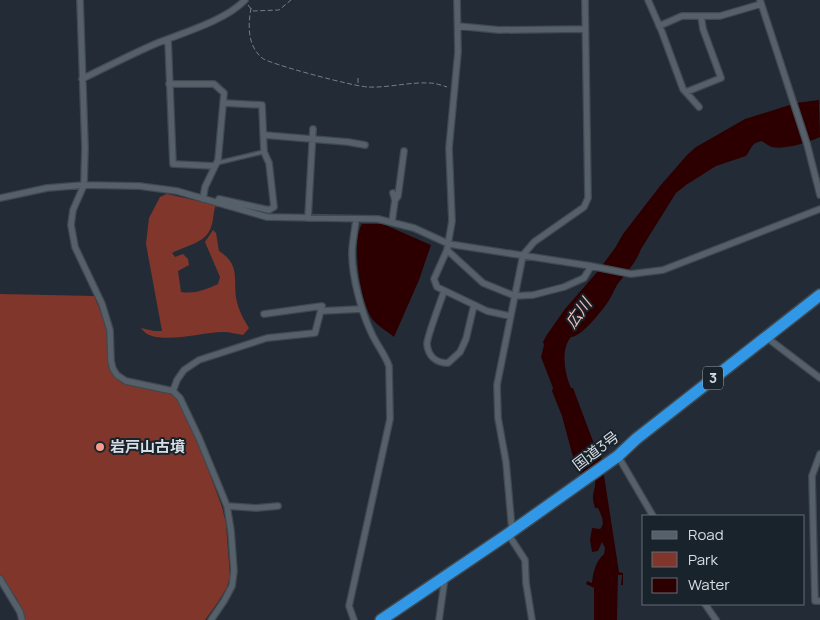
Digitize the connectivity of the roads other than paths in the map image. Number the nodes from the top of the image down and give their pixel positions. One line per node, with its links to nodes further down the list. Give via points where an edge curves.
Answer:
1 (80, 0): 12 (street)
2 (245, 0): 11 (street, via 236,10)
3 (457, 0): 8 (street)
4 (584, 0): 10 (street)
5 (648, 0): 9 (street)
6 (760, 2): 7 (street, via 720,16); 25 (street, via 807,144)
7 (701, 16): 9 (street, via 682,16); 14 (street, via 721,78)
8 (458, 26): 10 (street, via 499,30); 33 (street, via 449,148 452,221)
9 (659, 26): 14 (street)
10 (585, 29): 34 (street, via 588,198 584,207 534,242)
11 (168, 39): 12 (street); 13 (street)
12 (82, 79): 24 (street)
13 (169, 84): 15 (street, via 214,84 224,93); 23 (street, via 173,164)
14 (686, 92): 16 (street)
15 (224, 103): 18 (street, via 262,105); 23 (street)
16 (699, 107)
17 (313, 129): 19 (street)
18 (264, 135): 19 (street); 22 (street)
19 (312, 140): 20 (street); 30 (street)
20 (364, 145)
21 (404, 151): 32 (street)
22 (264, 152): 23 (lane); 28 (street, via 269,164 274,207 269,210 219,199)
23 (216, 165): 27 (street)
24 (84, 185): 26 (street, via 47,188); 27 (street, via 139,186); 46 (street, via 73,210 71,225 75,247 102,304 110,330 113,369 126,381)
25 (820, 195)
26 (0, 198)
27 (203, 199): 28 (street)
28 (218, 203): 30 (street, via 267,217)
29 (820, 209): 35 (street, via 663,270 631,274)
30 (308, 218): 31 (street)
31 (356, 219): 32 (street); 40 (street, via 352,254)
32 (392, 222): 33 (street, via 414,228)
33 (448, 247): 34 (street); 36 (street, via 434,279 437,287); 38 (street, via 482,283)
34 (523, 255): 35 (street); 38 (street)
35 (594, 266): 38 (street, via 584,278 564,287)
36 (444, 291): 39 (street); 39 (street, via 427,343 433,359 448,363 460,352)
37 (820, 295): 44 (highway, 国道3号 / 3)
38 (514, 296): 43 (street)
39 (474, 305): 43 (street)
40 (361, 309): 41 (street); 59 (street, via 389,366 390,419 348,606)
41 (321, 311): 42 (street, via 322,306); 46 (street, via 315,333 267,338 198,360 184,370)
42 (264, 314)
43 (510, 316): 52 (street, via 497,385)
44 (766, 337): 45 (street); 48 (highway, 国道3号 / 3)
45 (820, 378)
46 (173, 391): 49 (street, via 190,417)
47 (820, 454): 55 (street, via 812,476 815,601)
48 (618, 456): 51 (street); 52 (highway, 国道3号 / 3)
49 (227, 506): 50 (street); 58 (street, via 234,571 232,586)
50 (278, 506)
51 (652, 515)
52 (510, 532): 53 (highway, 国道3号 / 3); 62 (street, via 525,560)
53 (445, 576): 60 (highway, 国道3号 / 3); 61 (street)
54 (0, 579): 57 (street)
55 (820, 601)
56 (707, 605): 63 (street)
57 (22, 620)
58 (211, 620)
59 (354, 620)
60 (381, 620)
61 (439, 620)
62 (532, 620)
63 (716, 620)

